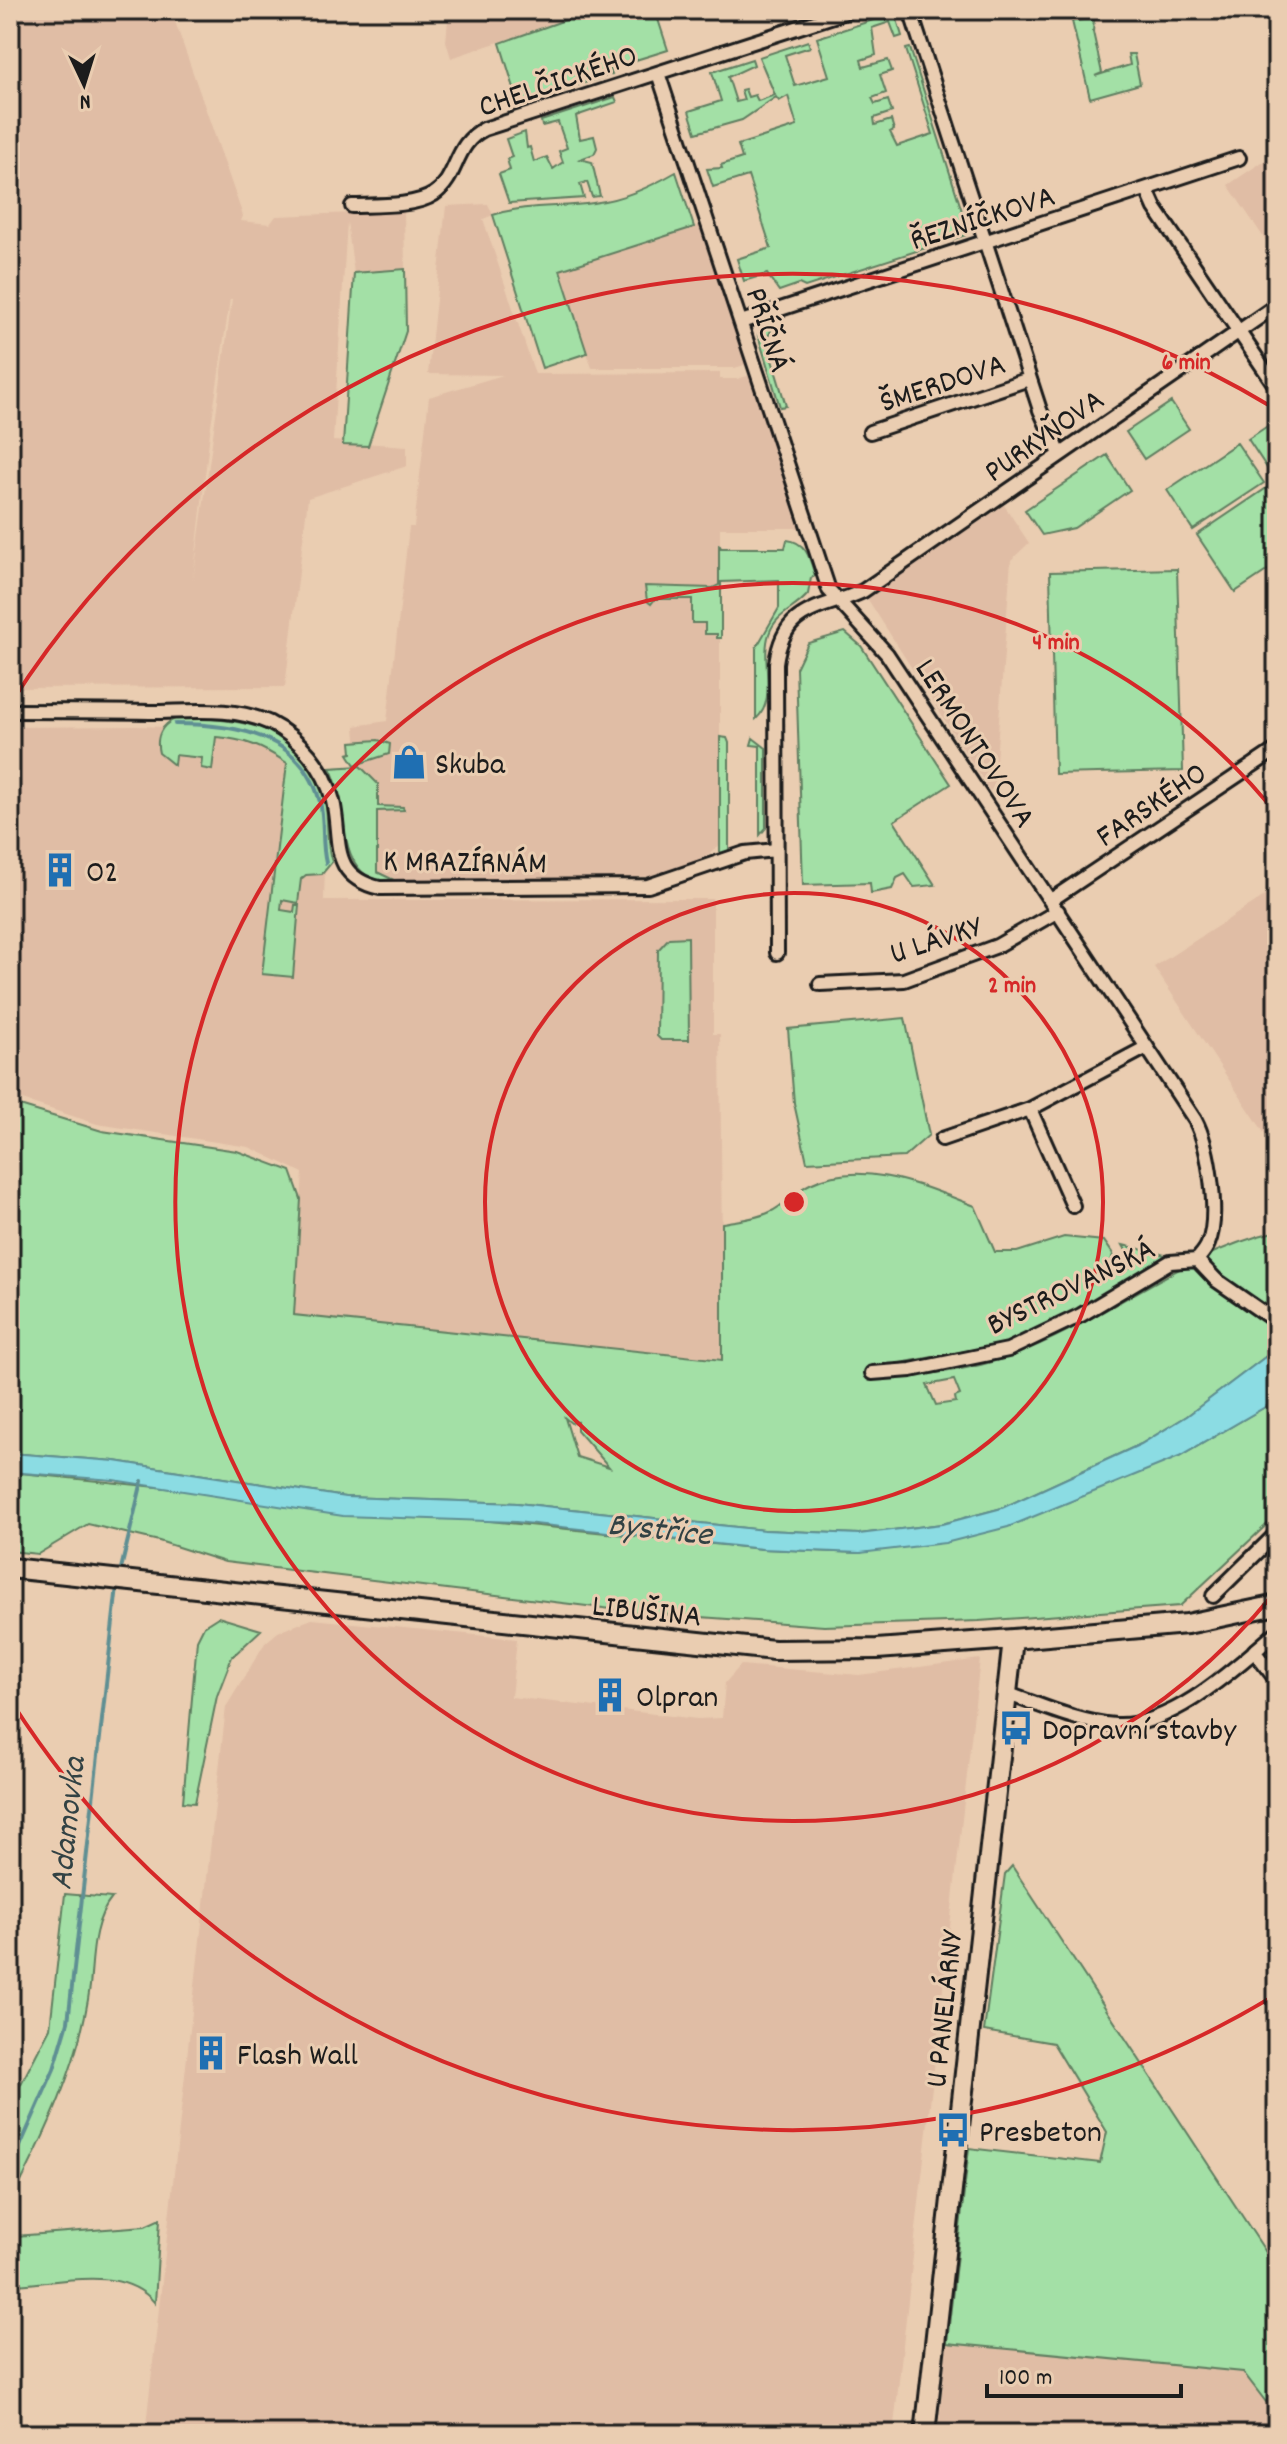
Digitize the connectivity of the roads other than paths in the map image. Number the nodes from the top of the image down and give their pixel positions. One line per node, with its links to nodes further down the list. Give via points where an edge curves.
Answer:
1 (852, 10): 3 (street, CHELČICKÉHO)
2 (910, 10): 7 (street)
3 (658, 73): 6 (street, CHELČICKÉHO, via 473,134 444,184 431,196); 9 (street, PŘÍČNÁ)
4 (1239, 158): 5 (street, ŘEZNÍČKOVA)
5 (1147, 190): 7 (street, ŘEZNÍČKOVA); 10 (street)
6 (352, 206)
7 (985, 243): 9 (street, ŘEZNÍČKOVA); 11 (street)
8 (1277, 305): 10 (street, PURKYŇOVA)
9 (741, 322): 15 (street, PŘÍČNÁ)
10 (1238, 331): 12 (street); 14 (street, PURKYŇOVA)
11 (1029, 379): 13 (street, ŠMERDOVA); 14 (street)
12 (1277, 388)
13 (870, 432)
14 (1060, 454): 15 (street, PURKYŇOVA, via 863,591)
15 (835, 600): 18 (street, via 792,622 779,646); 19 (street, LERMONTOVOVA, via 887,654)
16 (10, 711): 18 (street, K MRAZÍRNÁM, via 223,712 270,723 301,746 324,778 341,860 363,882 380,888 648,886 745,853)
17 (1277, 749): 19 (street, FARSKÉHO)
18 (776, 850): 20 (street)
19 (1054, 906): 21 (street, U LÁVKY, via 1011,940 904,980); 22 (street, LERMONTOVOVA)
20 (777, 953)
21 (820, 984)
22 (1147, 1047): 23 (street); 26 (street, LERMONTOVOVA, via 1195,1120 1206,1148 1211,1230)
23 (1030, 1109): 24 (street); 25 (street)
24 (942, 1139)
25 (1073, 1206)
26 (1197, 1260): 27 (street); 28 (street, BYSTROVANSKÁ, via 1170,1262 1081,1315 1008,1350)
27 (1268, 1316)
28 (872, 1373)
29 (1277, 1533): 31 (street)
30 (10, 1568): 34 (street, LIBUŠINA, via 720,1647 825,1651)
31 (1213, 1596)
32 (1277, 1605): 34 (street, LIBUŠINA, via 1187,1624)
33 (1277, 1632): 35 (street)
34 (1013, 1639): 37 (street, U PANELÁRNY)
35 (1254, 1651): 36 (street); 37 (street, via 1208,1689 1135,1723 1091,1721)
36 (1277, 1681)
37 (1008, 1694): 38 (street, U PANELÁRNY)
38 (925, 2434)

